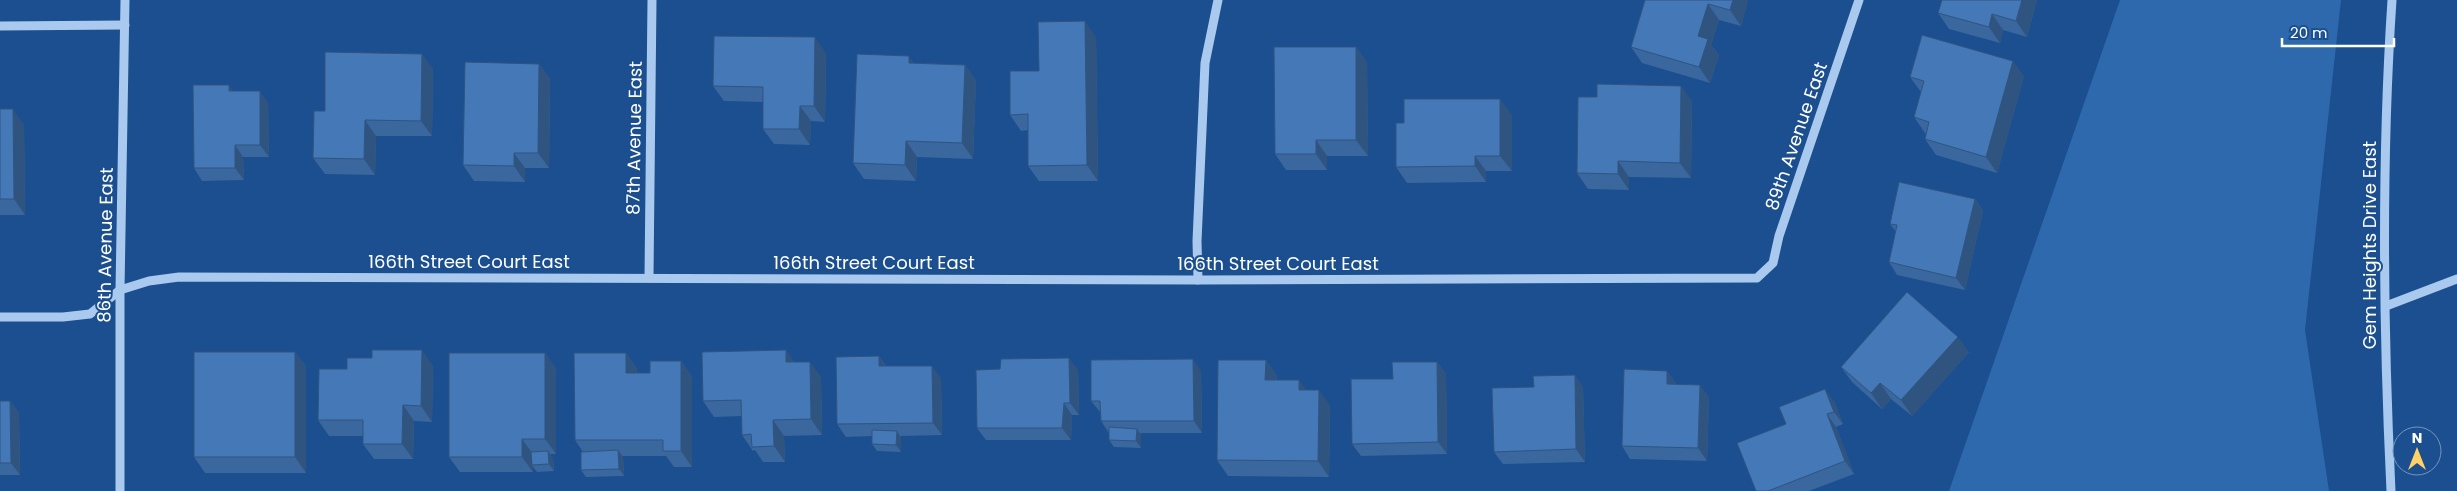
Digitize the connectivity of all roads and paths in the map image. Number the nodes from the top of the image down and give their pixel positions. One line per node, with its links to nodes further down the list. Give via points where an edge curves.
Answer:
1 (126, 0): 6 (street, 86th Avenue East)
2 (652, 0): 8 (street, 87th Avenue East)
3 (1218, 0): 11 (street, via 1205,62)
4 (1859, 0): 9 (street, 89th Avenue East, via 1779,236 1773,263)
5 (2392, 0): 13 (street, Gem Heights Drive East, via 2384,186)
6 (125, 25): 7 (street); 12 (street, 86th Avenue East)
7 (0, 26)
8 (649, 277): 11 (street, 166th Street Court East); 12 (street, 166th Street Court East, via 179,276)
9 (1757, 278): 11 (street, 166th Street Court East)
10 (2457, 279): 13 (street)
11 (1198, 280)
12 (120, 290): 14 (street, 166th Street Court East, via 90,314); 15 (street, 86th Avenue East)
13 (2386, 306): 16 (street, Gem Heights Drive East, via 2385,372)
14 (0, 317)
15 (120, 491)
16 (2391, 491)

